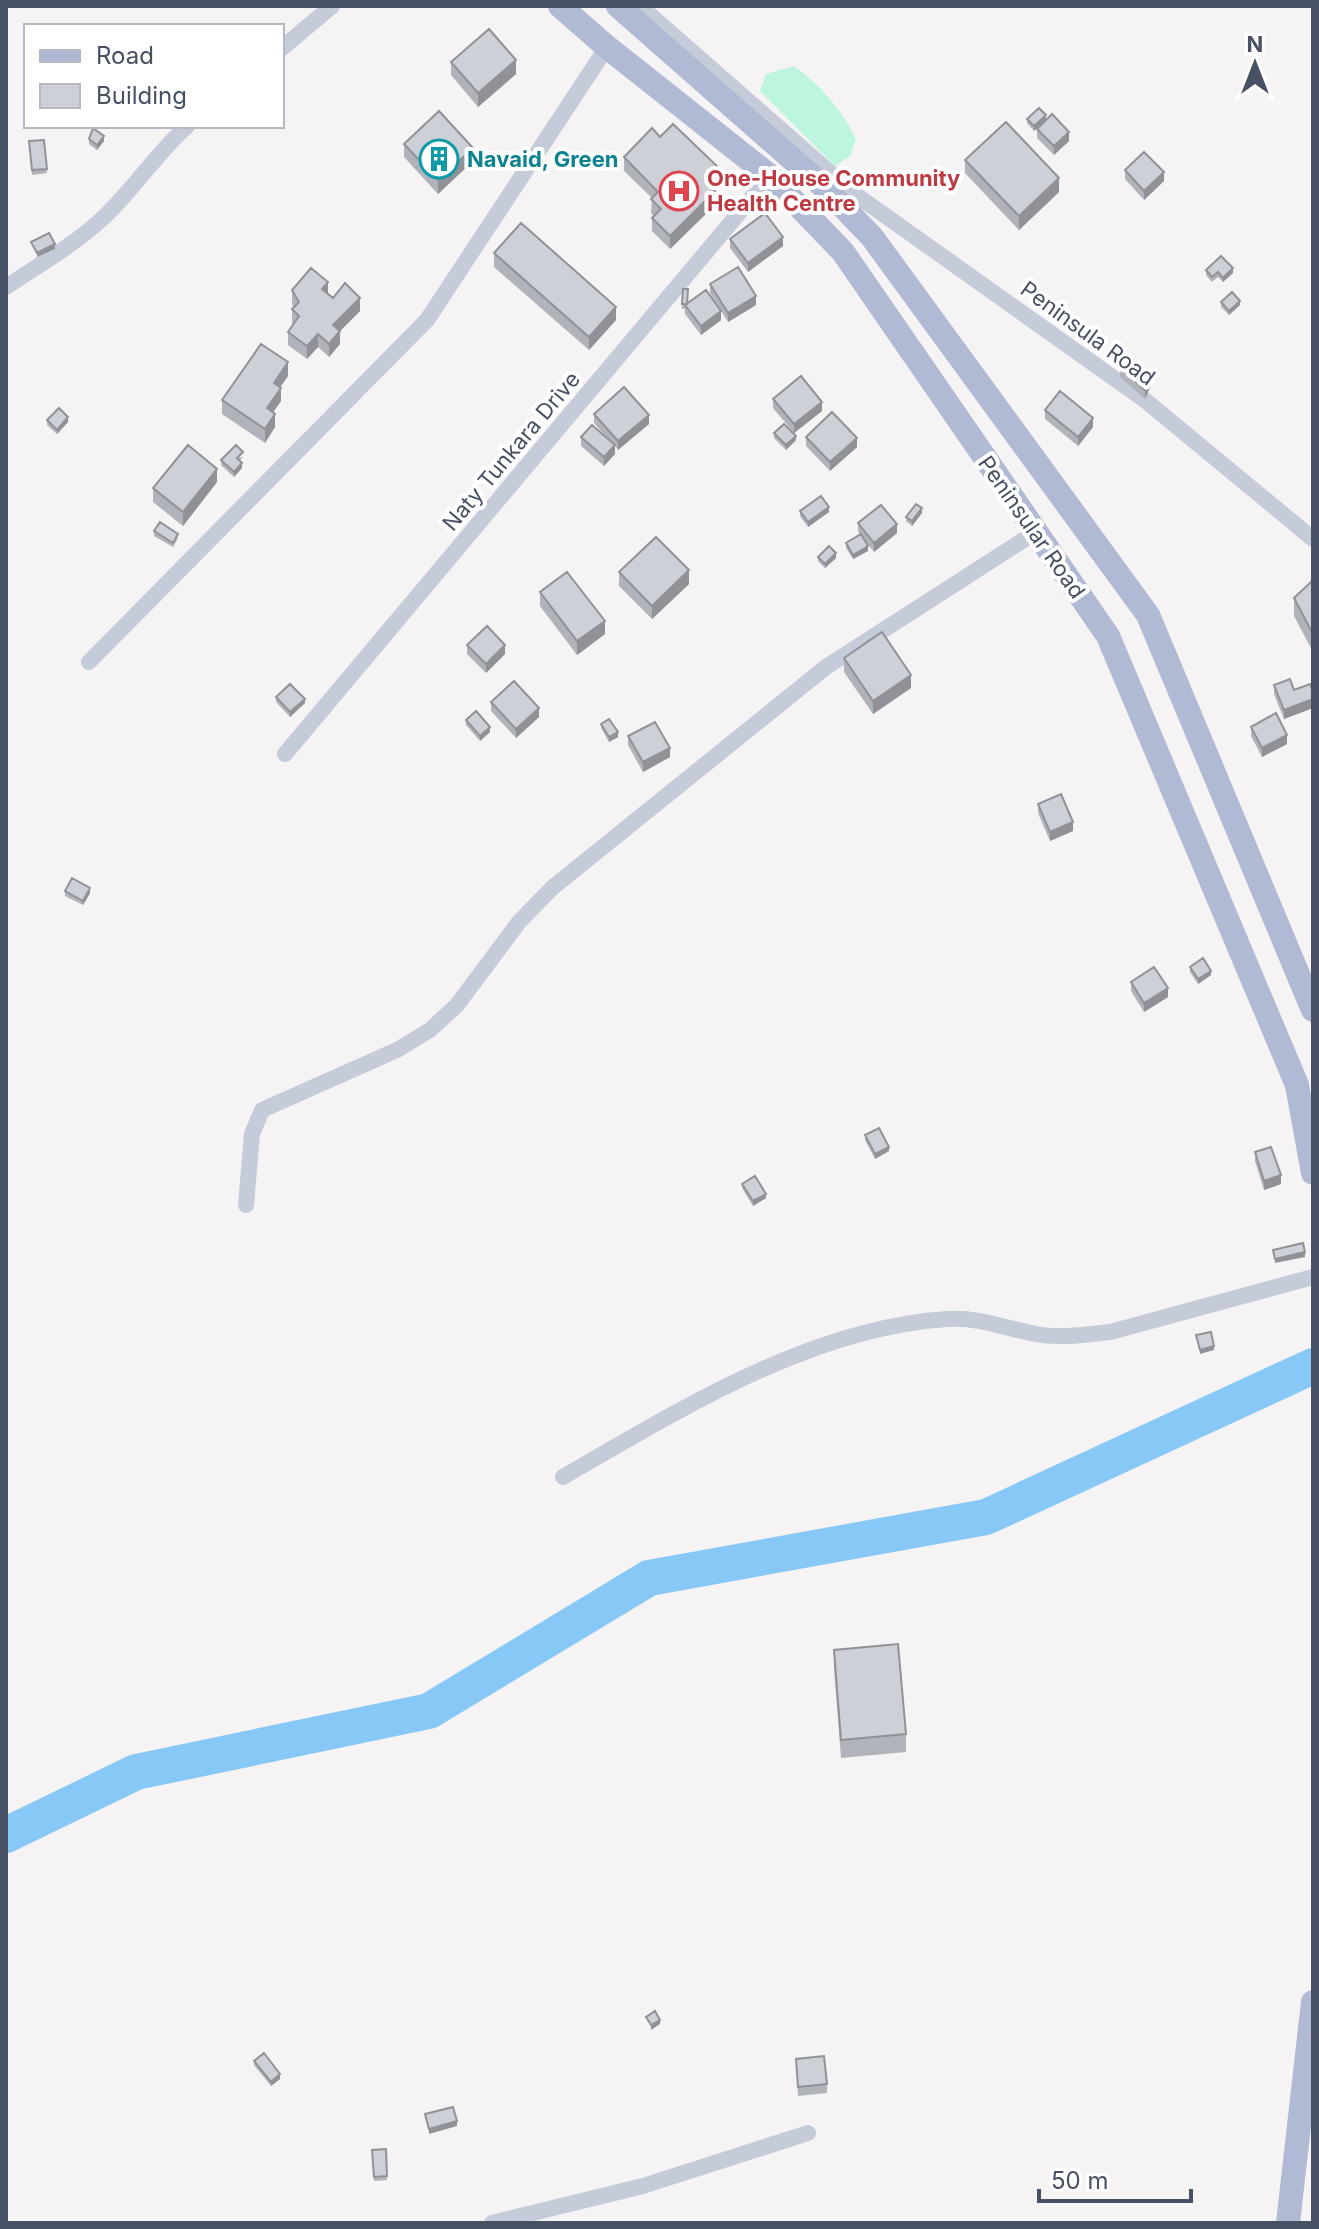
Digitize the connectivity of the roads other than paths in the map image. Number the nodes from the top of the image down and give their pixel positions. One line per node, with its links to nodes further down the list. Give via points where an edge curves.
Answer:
1 (332, 6): 5 (street)
2 (560, 6): 6 (main road, Peninsular Road)
3 (618, 6): 9 (main road, Peninsular Road)
4 (640, 6): 10 (street)
5 (284, 46)
6 (607, 47): 8 (main road, Peninsular Road); 14 (street, via 427,320)
7 (185, 128): 11 (street, via 104,217)
8 (770, 176): 12 (main road, Peninsular Road, via 843,252); 15 (street, Naty Tunkara Drive)
9 (823, 186): 10 (street, Peninsula Road); 16 (main road, Peninsular Road, via 872,237 1148,615)
10 (852, 192): 13 (street, Peninsula Road, via 1146,401)
11 (6, 287)
12 (1036, 532): 17 (main road, Peninsular Road, via 1108,636 1297,1085); 18 (street, via 826,667 565,878 519,922 457,1005 430,1030 262,1110 252,1134)
13 (1313, 539)
14 (89, 662)
15 (285, 754)
16 (1313, 1010)
17 (1313, 1173)
18 (246, 1205)
19 (1313, 1277): 20 (street, via 1110,1332 1033,1334 967,1318 865,1330 705,1395)
20 (563, 1477)
21 (1313, 2002): 24 (main road)
22 (808, 2133): 23 (street, via 643,2186)
23 (492, 2223)
24 (1288, 2223)

